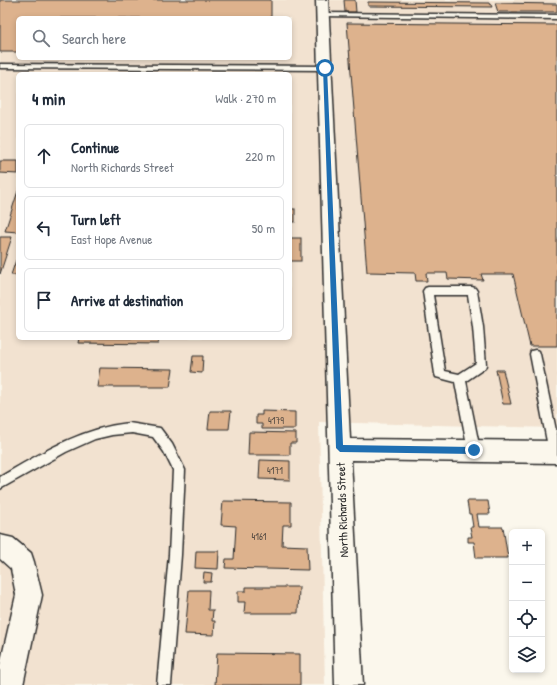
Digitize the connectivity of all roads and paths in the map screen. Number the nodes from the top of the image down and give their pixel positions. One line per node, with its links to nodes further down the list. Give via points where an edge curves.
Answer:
1 (323, 7): 2 (lane); 4 (street, North Richards Street)
2 (557, 17)
3 (0, 66): 4 (lane)
4 (325, 68): 7 (street, North Richards Street)
5 (535, 354): 9 (lane)
6 (460, 379): 6 (lane, via 440,374 428,291 472,291 481,366); 8 (lane)
7 (340, 448): 8 (street); 14 (street, North Richards Street)
8 (474, 450): 9 (street)
9 (556, 452)
10 (0, 483): 13 (lane, via 98,432 130,427 156,432 179,470)
11 (2, 547): 12 (street, via 22,562 29,595)
12 (9, 685)
13 (164, 685)
14 (349, 685)

